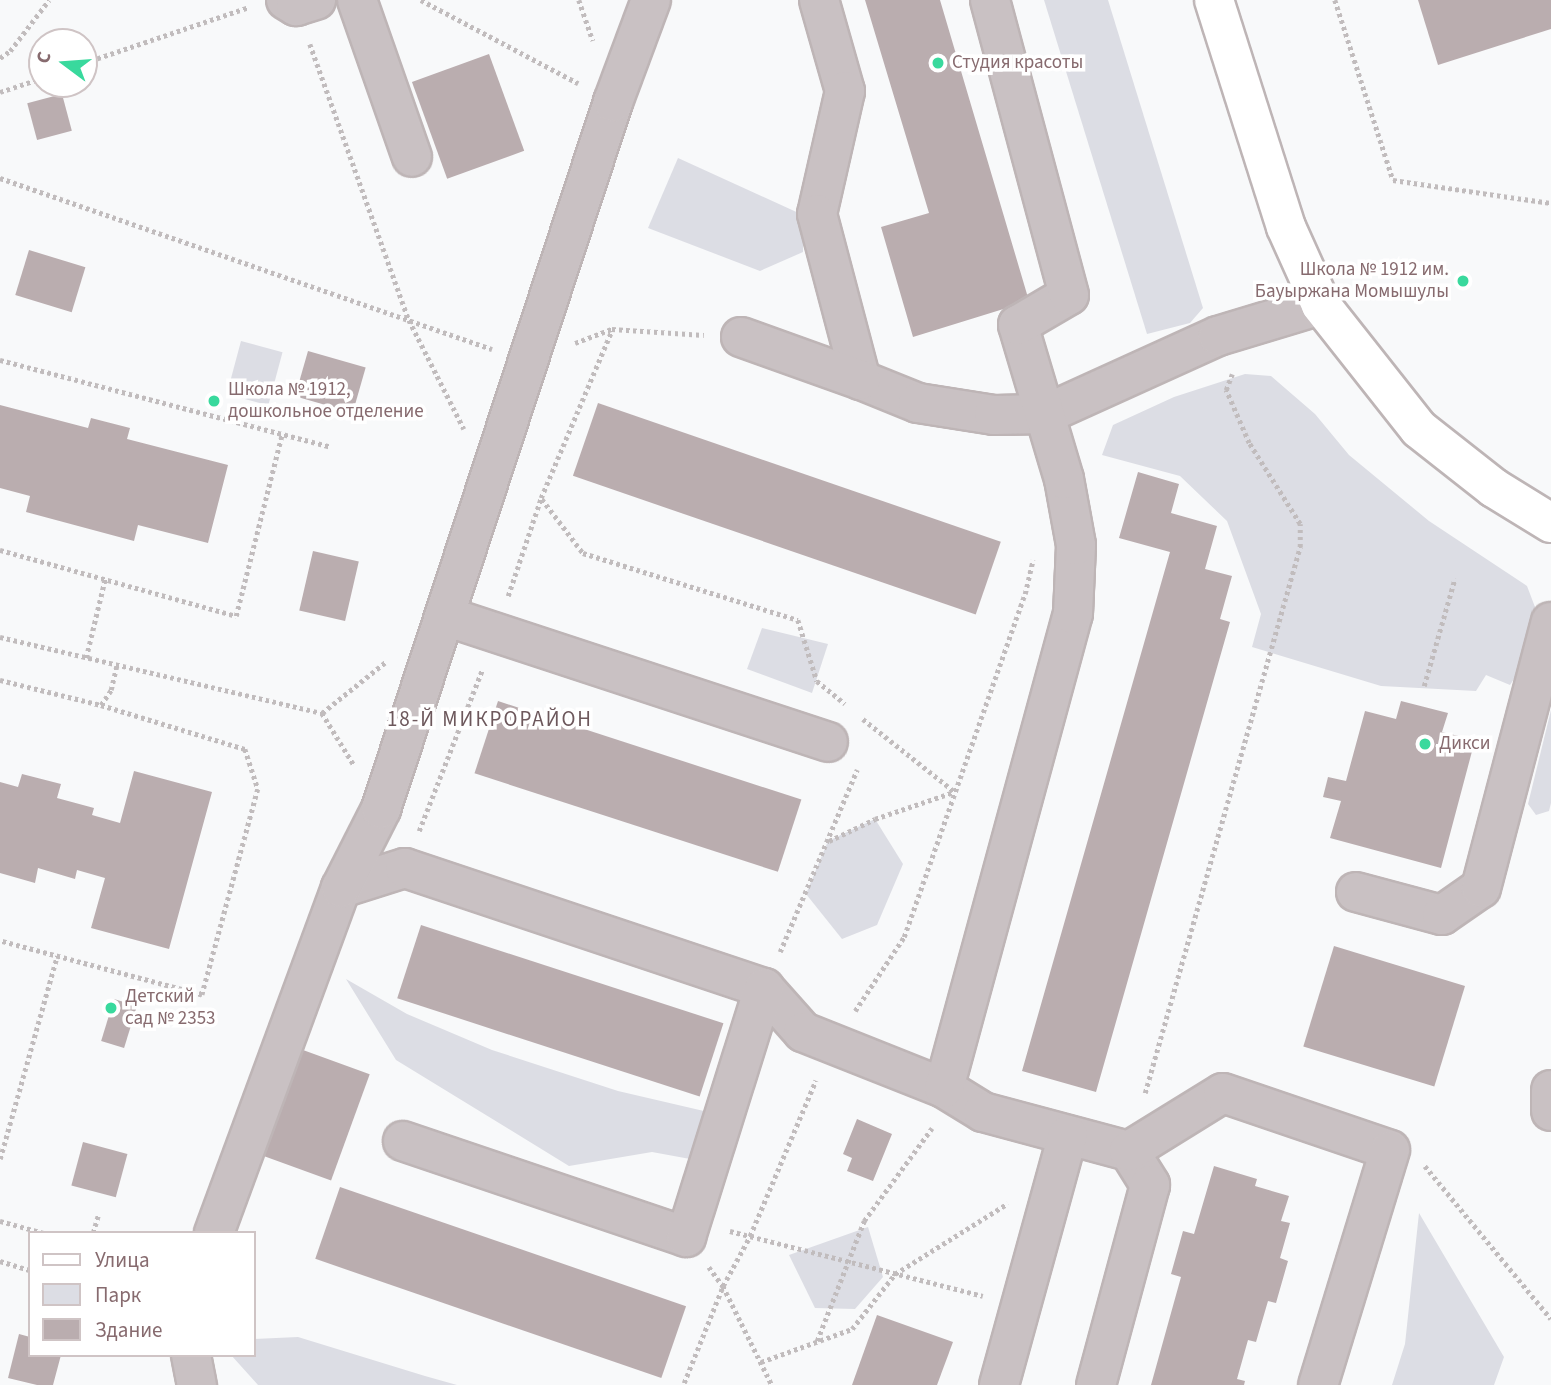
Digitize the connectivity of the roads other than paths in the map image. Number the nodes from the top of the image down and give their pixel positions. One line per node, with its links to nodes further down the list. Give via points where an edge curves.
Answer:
1 (357, 0): 6 (lane)
2 (651, 0): 12 (lane)
3 (819, 0): 9 (lane, via 845,91 817,214)
4 (990, 0): 10 (lane, via 1069,295 1018,325)
5 (1214, 0): 7 (main road, via 1286,227)
6 (412, 157)
7 (1321, 305): 10 (lane, via 1218,336); 11 (main road, via 1419,429 1494,488)
8 (741, 337): 9 (lane)
9 (861, 380): 10 (lane, via 918,403 994,415)
10 (1046, 414): 18 (lane, via 1076,545 1073,614)
11 (1551, 523)
12 (444, 615): 14 (lane); 15 (lane, via 381,809)
13 (1551, 622): 16 (lane, via 1481,888 1442,915)
14 (828, 742)
15 (341, 888): 17 (lane, via 405,868); 24 (lane)
16 (1356, 892)
17 (764, 988): 18 (lane, via 803,1032); 22 (lane, via 686,1237)
18 (944, 1088): 21 (lane, via 983,1112)
19 (1551, 1090): 20 (lane)
20 (1551, 1111)
21 (1068, 1135): 23 (lane); 27 (lane)
22 (403, 1141)
23 (1129, 1151): 28 (lane, via 1150,1185); 29 (lane, via 1223,1093 1390,1150)
24 (215, 1231)
25 (191, 1357): 26 (lane)
26 (197, 1385)
27 (999, 1385)
28 (1096, 1385)
29 (1318, 1385)

